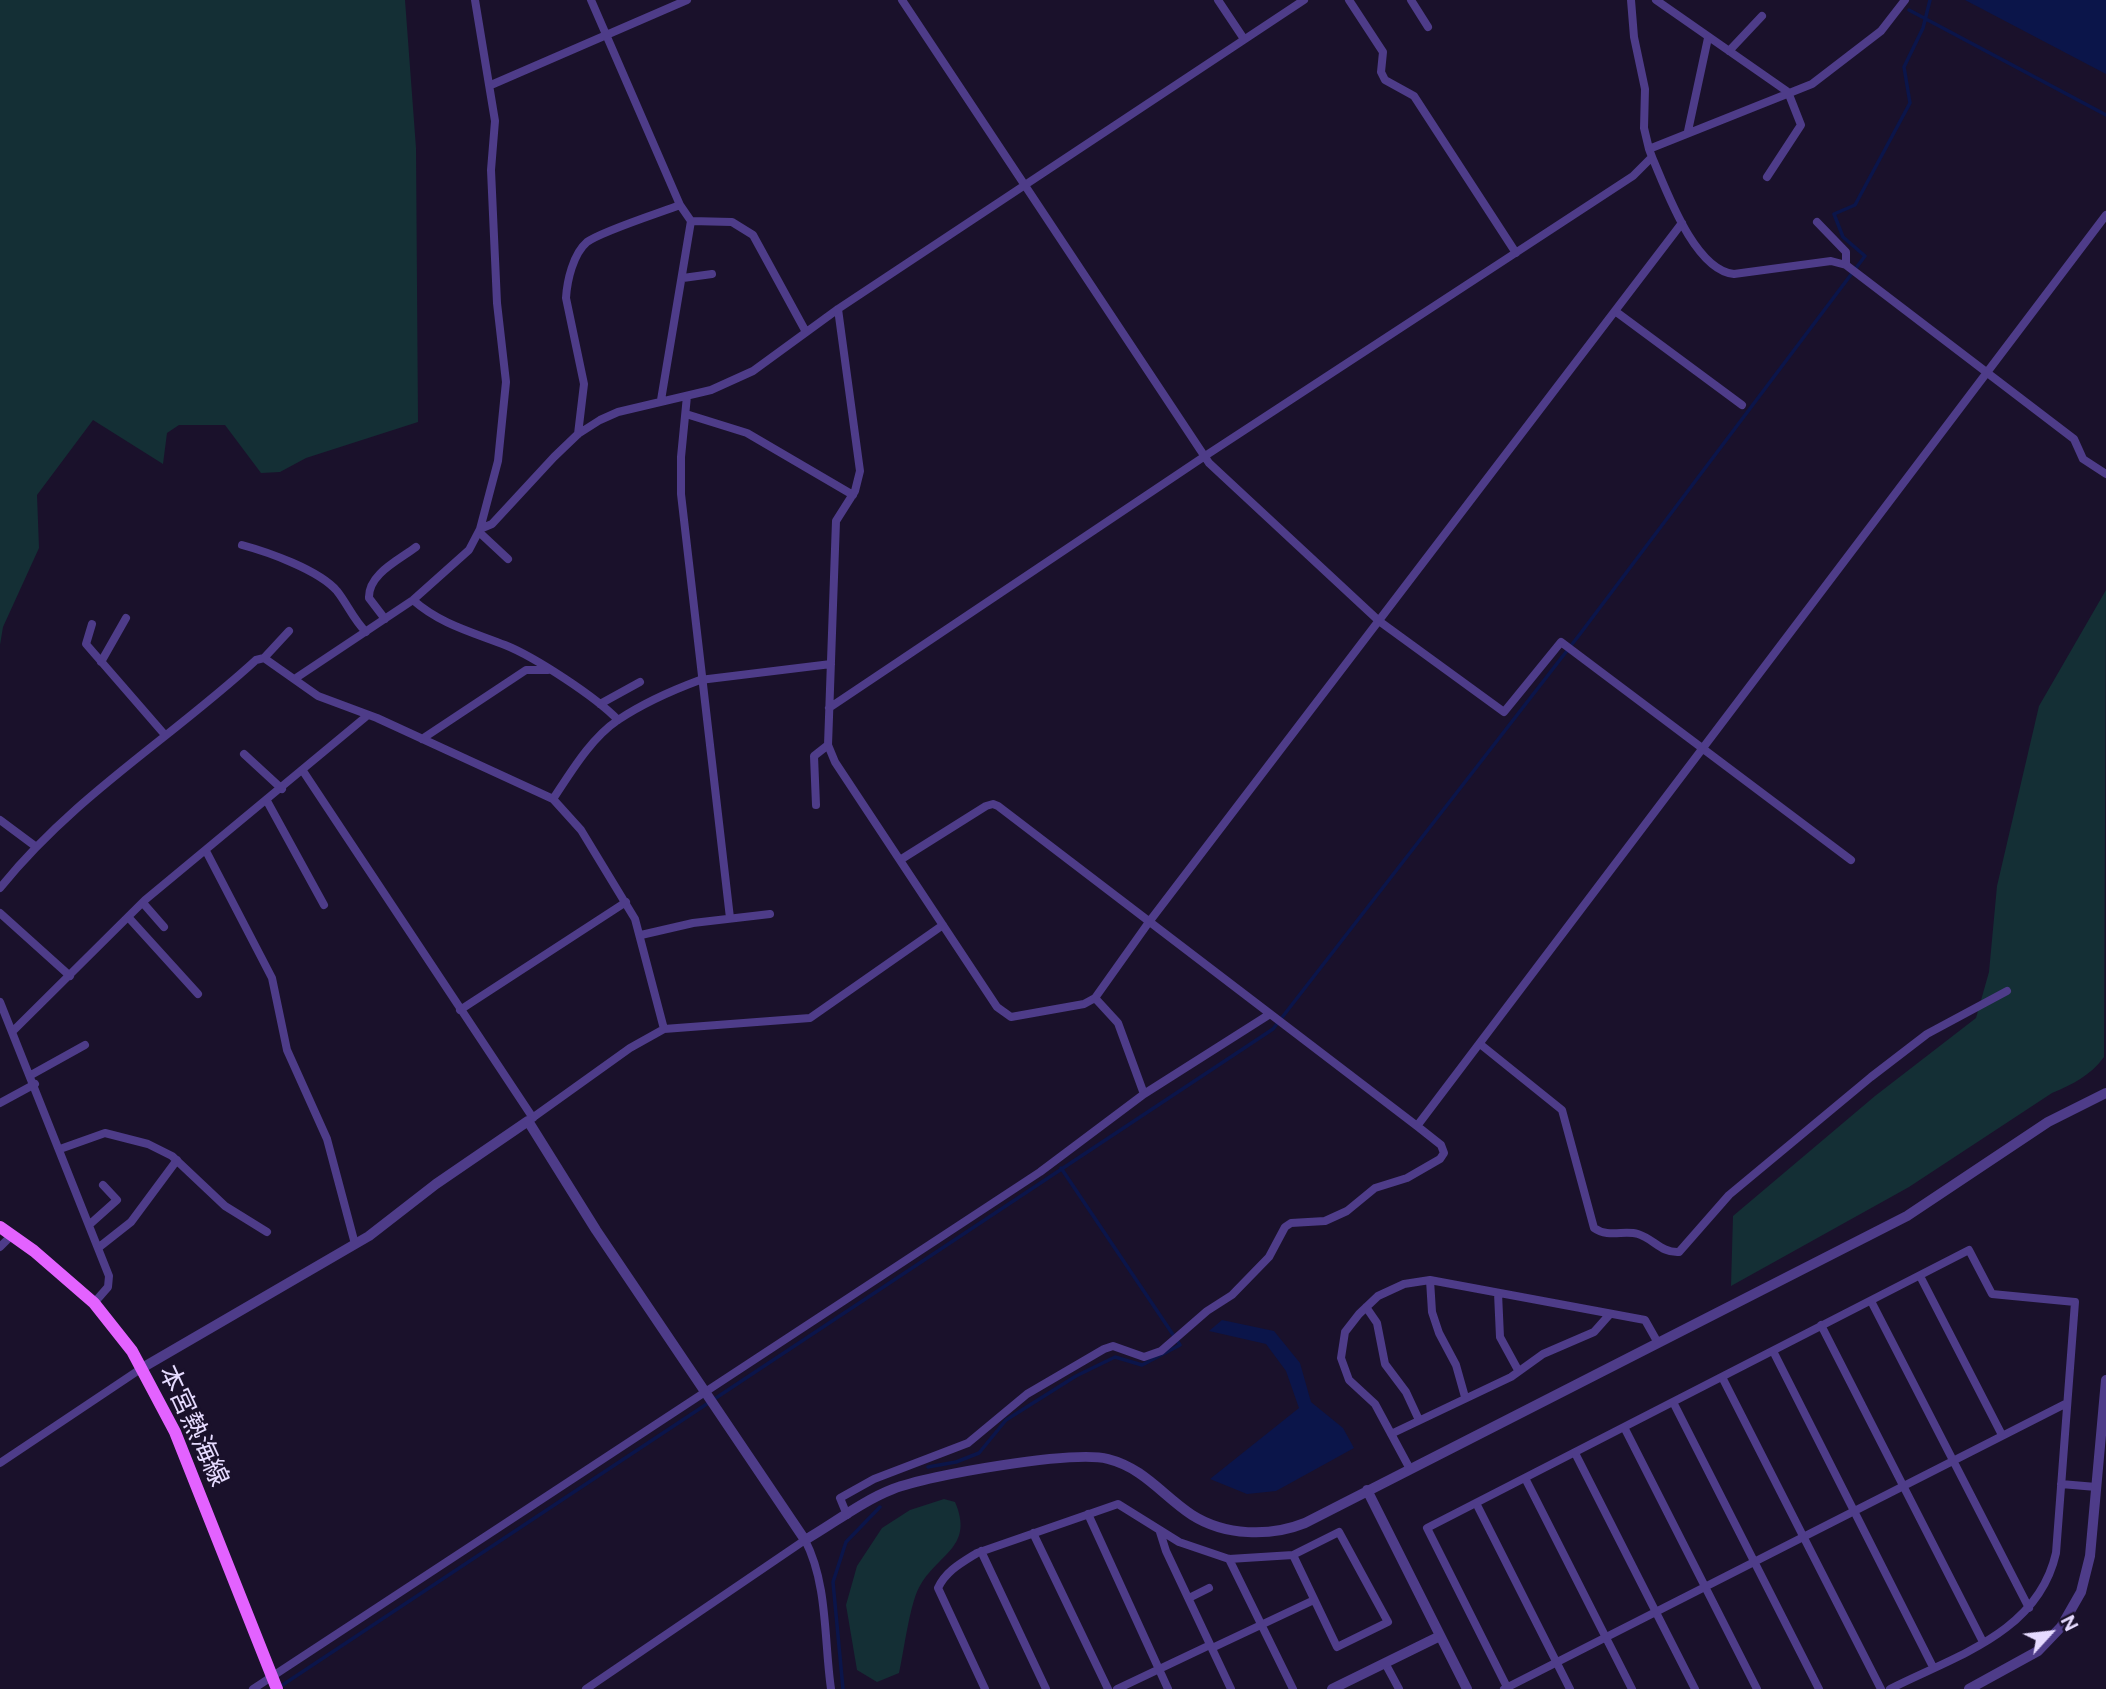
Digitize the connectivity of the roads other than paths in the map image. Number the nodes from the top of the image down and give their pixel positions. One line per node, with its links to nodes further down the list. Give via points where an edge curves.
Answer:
1 (475, 0): 18 (street)
2 (591, 0): 14 (street)
3 (687, 0): 14 (street)
4 (902, 0): 23 (street)
5 (1219, 0): 16 (street)
6 (1304, 0): 16 (street)
7 (1349, 0): 29 (street, via 1382,52 1382,75 1414,96)
8 (1410, 0): 13 (street)
9 (1631, 0): 21 (street, via 1633,37 1645,89 1644,133)
10 (1656, 0): 15 (street)
11 (1905, 0): 19 (street, via 1881,31 1851,55 1812,84)
12 (1762, 16): 17 (street)
13 (1428, 27)
14 (606, 34): 18 (street); 24 (street)
15 (1708, 38): 17 (street); 20 (street)
16 (1244, 39): 23 (street)
17 (1729, 51): 19 (street)
18 (491, 85): 45 (street, via 495,121 493,232 506,382 498,461)
19 (1788, 92): 20 (street); 22 (street, via 1801,125)
20 (1688, 131): 21 (street)
21 (1651, 153): 28 (street); 29 (street, via 1633,176)
22 (1767, 177)
23 (1024, 184): 33 (street); 42 (street)
24 (680, 205): 26 (street); 41 (street, via 589,241 577,257 566,298 584,384)
25 (2106, 215): 36 (street)
26 (691, 221): 32 (street); 35 (street, via 732,222 753,235)
27 (1818, 222): 30 (street, via 1846,252)
28 (1682, 223): 30 (street, via 1706,258 1723,273 1831,261); 34 (street)
29 (1516, 253): 42 (street)
30 (1846, 265): 36 (street)
31 (712, 274): 32 (street)
32 (683, 278): 38 (street)
33 (838, 309): 35 (street); 44 (street, via 859,452)
34 (1615, 311): 39 (street); 52 (street)
35 (806, 332): 37 (street, via 740,379)
36 (1986, 374): 43 (street, via 2074,439 2084,459); 70 (street)
37 (687, 396): 38 (street); 40 (street)
38 (661, 400): 41 (street, via 611,414)
39 (1741, 405)
40 (686, 414): 44 (street, via 747,433); 61 (street, via 681,494)
41 (578, 434): 45 (street, via 492,524)
42 (1205, 456): 52 (street); 64 (street)
43 (2106, 474)
44 (853, 495): 58 (street, via 836,521)
45 (479, 531): 48 (street); 49 (street, via 468,550)
46 (242, 545): 55 (street, via 267,552 334,588)
47 (416, 547): 51 (street, via 371,585 372,605)
48 (508, 559)
49 (413, 600): 51 (street); 59 (street, via 431,616 508,646)
50 (126, 618): 57 (street)
51 (385, 619): 55 (street)
52 (1379, 621): 70 (street, via 1504,712 1561,642); 90 (street)
53 (92, 624): 57 (street, via 86,644)
54 (289, 631): 56 (street)
55 (366, 632): 60 (street)
56 (264, 658): 60 (street); 67 (street)
57 (101, 662): 67 (street)
58 (831, 664): 61 (street); 64 (street)
59 (548, 670): 63 (street); 68 (street, via 526,670)
60 (296, 678): 65 (street, via 318,696)
61 (701, 680): 66 (street); 89 (street)
62 (640, 682): 63 (street)
63 (600, 704): 66 (street)
64 (830, 708): 69 (street)
65 (368, 715): 68 (street); 72 (street)
66 (618, 720): 74 (street, via 582,758)
67 (165, 735): 78 (street)
68 (422, 739): 74 (street)
69 (828, 745): 76 (street, via 814,756); 80 (street)
70 (1702, 749): 81 (street); 103 (street)
71 (244, 754): 73 (street)
72 (303, 771): 73 (street); 99 (street)
73 (282, 789): 75 (street)
74 (553, 799): 83 (street, via 581,830)
75 (267, 801): 79 (street); 85 (street)
76 (816, 805)
77 (0, 820): 78 (street)
78 (35, 846): 82 (street)
79 (206, 851): 84 (street); 118 (street, via 272,978 287,1050 327,1139)
80 (900, 860): 90 (street, via 993,804); 91 (street)
81 (1851, 860)
82 (0, 888)
83 (625, 902): 93 (street); 99 (street)
84 (143, 903): 88 (street); 92 (street)
85 (324, 905)
86 (0, 913): 94 (street)
87 (770, 914): 89 (street)
88 (129, 918): 94 (street); 96 (street)
89 (730, 918): 93 (street)
90 (1149, 922): 97 (street); 100 (street)
91 (943, 925): 97 (street, via 1005,1015 1047,1011); 101 (street, via 810,1018)
92 (164, 927)
93 (641, 935): 101 (street)
94 (69, 976): 102 (street)
95 (2007, 991): 103 (street, via 1927,1034 1871,1077 1729,1195 1679,1252 1665,1251 1636,1233 1601,1233 1594,1228 1562,1110)
96 (198, 995)
97 (1095, 998): 107 (street, via 1118,1023)
98 (0, 1002): 102 (street)
99 (460, 1010): 109 (street)
100 (1273, 1016): 107 (street); 110 (street)
101 (664, 1029): 109 (street)
102 (13, 1031): 105 (street)
103 (1480, 1044): 110 (street)
104 (85, 1045): 105 (street)
105 (33, 1079): 108 (street); 111 (street)
106 (2106, 1093): 129 (street, via 2048,1122 1907,1216)
107 (1144, 1094): 135 (street, via 1040,1172)
108 (0, 1103)
109 (530, 1120): 118 (street); 135 (street)
110 (1417, 1126): 155 (street, via 1441,1146 1444,1153 1440,1159 1407,1178 1374,1188 1347,1212 1325,1221 1284,1227 1273,1251 1241,1286 1169,1346 1147,1357 1113,1346 1104,1349 1027,1394 968,1443 874,1479 840,1498)
111 (60, 1149): 112 (street, via 105,1133 148,1144); 114 (street)
112 (177, 1160): 116 (street, via 225,1206); 120 (street, via 131,1222)
113 (103, 1185): 114 (street, via 117,1200)
114 (89, 1225): 120 (street)
115 (0, 1227): 117 (main road, 本宮熱海線)
116 (267, 1232)
117 (11, 1236): 119 (street); 125 (main road, 本宮熱海線)
118 (355, 1244): 131 (street)
119 (0, 1247)
120 (98, 1248): 125 (street, via 110,1282)
121 (1920, 1276): 124 (street); 138 (street, via 1969,1250 1992,1294 2075,1301); 142 (street)
122 (1430, 1280): 123 (street); 126 (street, via 1392,1289); 136 (street, via 1432,1312)
123 (1498, 1293): 127 (street); 132 (street, via 1500,1337)
124 (1871, 1301): 128 (street); 144 (street)
125 (94, 1303): 131 (main road, 本宮熱海線)
126 (1366, 1307): 139 (street, via 1377,1323 1385,1364); 141 (street, via 1345,1332 1340,1358 1349,1380 1375,1404)
127 (1610, 1314): 129 (street, via 1645,1320); 132 (street, via 1596,1331 1550,1350)
128 (1821, 1325): 130 (street); 149 (street)
129 (1658, 1343): 146 (street)
130 (1773, 1351): 133 (street); 153 (street)
131 (142, 1368): 145 (street); 179 (main road, 本宮熱海線, via 186,1457)
132 (1518, 1370): 136 (street)
133 (1722, 1377): 137 (street); 158 (street)
134 (2106, 1380): 150 (street)
135 (705, 1391): 159 (street); 179 (street)
136 (1465, 1397): 139 (street)
137 (1673, 1402): 140 (street); 163 (street)
138 (2067, 1403): 142 (street); 148 (street)
139 (1419, 1420): 141 (street)
140 (1624, 1427): 143 (street); 164 (street)
141 (1391, 1434): 146 (street)
142 (2002, 1435): 144 (street)
143 (1575, 1453): 147 (street); 169 (street)
144 (1952, 1461): 149 (street); 168 (street)
145 (0, 1463)
146 (1410, 1469): 151 (street)
147 (1525, 1478): 152 (street); 172 (street)
148 (2061, 1483): 150 (street); 168 (street, via 2052,1569)
149 (1903, 1486): 153 (street); 173 (street)
150 (2096, 1487): 201 (street, via 2087,1572 2067,1617 2029,1657)
151 (1367, 1490): 155 (street, via 1296,1526 1245,1531 1222,1528 1192,1514 1150,1479 1121,1463 1079,1457 916,1482 891,1489); 171 (street)
152 (1476, 1503): 175 (street); 193 (street, via 1426,1528)
153 (1854, 1510): 158 (street); 177 (street)
154 (1088, 1514): 156 (street, via 1118,1504); 157 (street); 178 (street)
155 (847, 1515): 159 (street)
156 (1160, 1532): 162 (street); 166 (street)
157 (1033, 1533): 160 (street); 185 (street)
158 (1802, 1536): 163 (street); 199 (street)
159 (805, 1540): 181 (street); 182 (street, via 815,1567)
160 (981, 1551): 183 (street, via 957,1565 938,1588); 184 (street)
161 (1293, 1555): 162 (street); 167 (street); 167 (street, via 1339,1532 1388,1622 1337,1647)
162 (1229, 1559): 170 (street)
163 (1754, 1561): 164 (street); 198 (street)
164 (1705, 1585): 169 (street); 197 (street)
165 (1209, 1588): 166 (street)
166 (1189, 1598): 174 (street)
167 (1314, 1600): 170 (street)
168 (2029, 1608): 173 (street, via 2013,1625)
169 (1655, 1610): 172 (street); 196 (street)
170 (1262, 1624): 174 (street); 189 (street)
171 (1440, 1636): 176 (street); 192 (street)
172 (1605, 1636): 175 (street); 195 (street)
173 (1983, 1642): 177 (street)
174 (1211, 1647): 178 (street); 188 (street)
175 (1556, 1662): 193 (street); 194 (street)
176 (1385, 1663): 190 (street); 191 (street)
177 (1933, 1667): 200 (street)
178 (1159, 1669): 186 (street); 187 (street)
179 (275, 1683): 180 (street)
180 (253, 1689)
181 (586, 1689)
182 (831, 1689)
183 (985, 1689)
184 (1046, 1689)
185 (1108, 1689)
186 (1117, 1689)
187 (1168, 1689)
188 (1231, 1689)
189 (1293, 1689)
190 (1332, 1689)
191 (1399, 1689)
192 (1468, 1689)
193 (1506, 1689)
194 (1570, 1689)
195 (1632, 1689)
196 (1695, 1689)
197 (1757, 1689)
198 (1819, 1689)
199 (1881, 1689)
200 (1890, 1689)
201 (1969, 1689)

